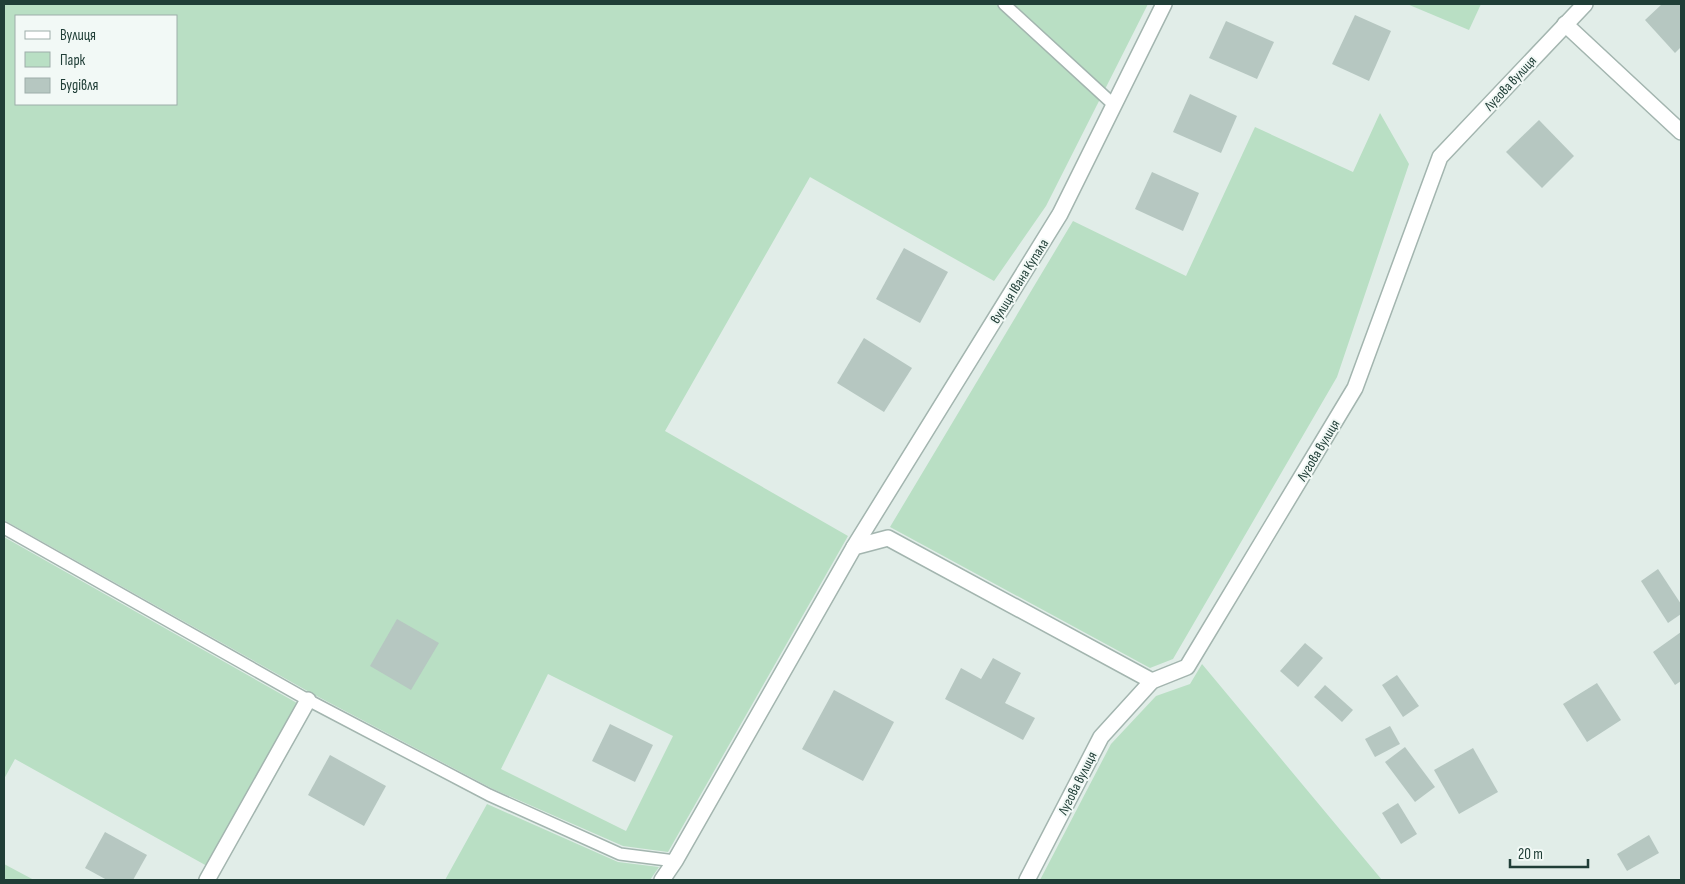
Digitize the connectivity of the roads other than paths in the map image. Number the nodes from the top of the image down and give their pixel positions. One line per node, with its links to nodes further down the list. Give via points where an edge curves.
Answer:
1 (1004, 4): 5 (lane)
2 (1164, 4): 5 (street, вулиця Івана Купала)
3 (1585, 4): 4 (street, Лугова вулиця)
4 (1565, 24): 6 (street); 9 (street, Лугова вулиця, via 1440,157 1355,388 1187,667)
5 (1114, 105): 8 (street, вулиця Івана Купала, via 1060,214)
6 (1681, 132)
7 (4, 528): 10 (lane)
8 (854, 547): 9 (street, via 888,538); 11 (street, вулиця Івана Купала)
9 (1152, 680): 14 (street, Лугова вулиця, via 1101,737)
10 (308, 700): 11 (lane, via 489,795 620,854); 12 (street)
11 (676, 861): 13 (street)
12 (207, 880)
13 (662, 880)
14 (1027, 880)

